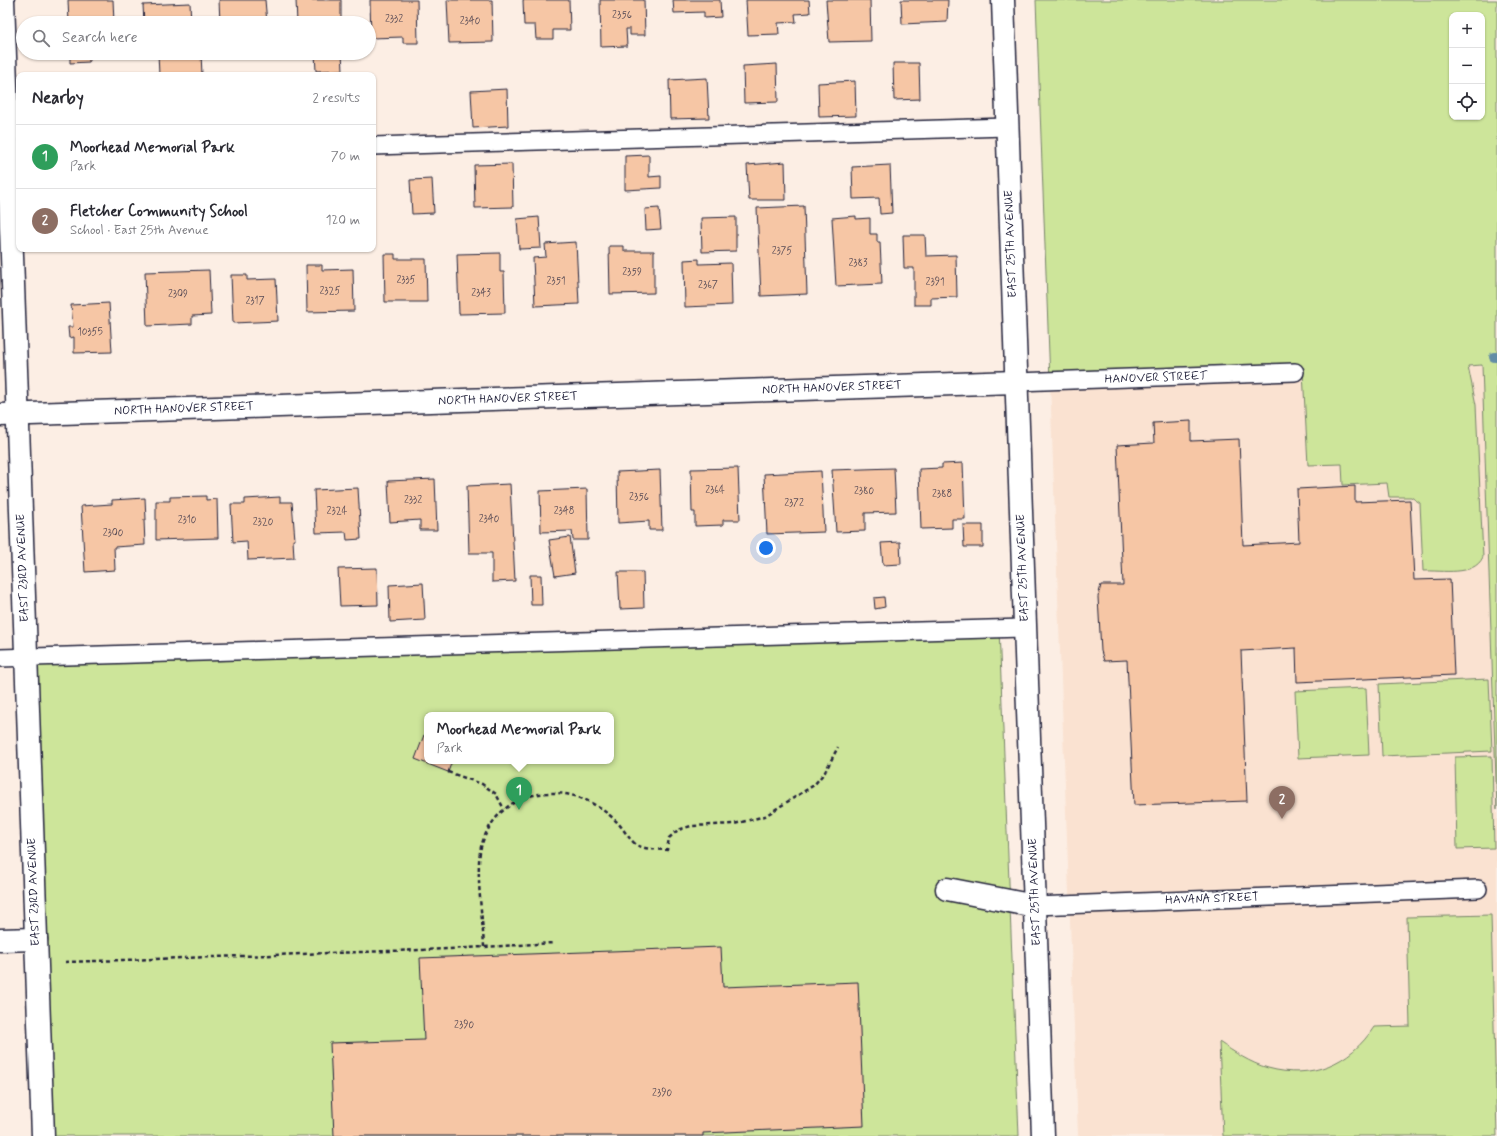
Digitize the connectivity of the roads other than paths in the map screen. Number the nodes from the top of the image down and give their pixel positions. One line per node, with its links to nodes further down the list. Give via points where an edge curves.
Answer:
1 (3, 0): 5 (street, EAST 23RD AVENUE)
2 (1002, 0): 3 (street, EAST 25TH AVENUE)
3 (1007, 127): 4 (lane); 7 (street, EAST 25TH AVENUE)
4 (376, 146)
5 (9, 157): 8 (street, EAST 23RD AVENUE)
6 (1295, 372): 7 (lane, HANOVER STREET)
7 (1016, 382): 8 (street, NORTH HANOVER STREET); 9 (street, EAST 25TH AVENUE)
8 (9, 415): 10 (street, EAST 23RD AVENUE)
9 (1025, 628): 10 (lane); 14 (street, EAST 25TH AVENUE)
10 (26, 657): 11 (lane); 15 (street, EAST 23RD AVENUE)
11 (0, 658)
12 (947, 889): 14 (street, HAVANA STREET)
13 (1478, 889): 14 (lane, HAVANA STREET)
14 (1035, 906): 18 (street, EAST 25TH AVENUE)
15 (36, 939): 16 (street); 17 (street, EAST 23RD AVENUE)
16 (0, 940)
17 (43, 1136)
18 (1043, 1136)

